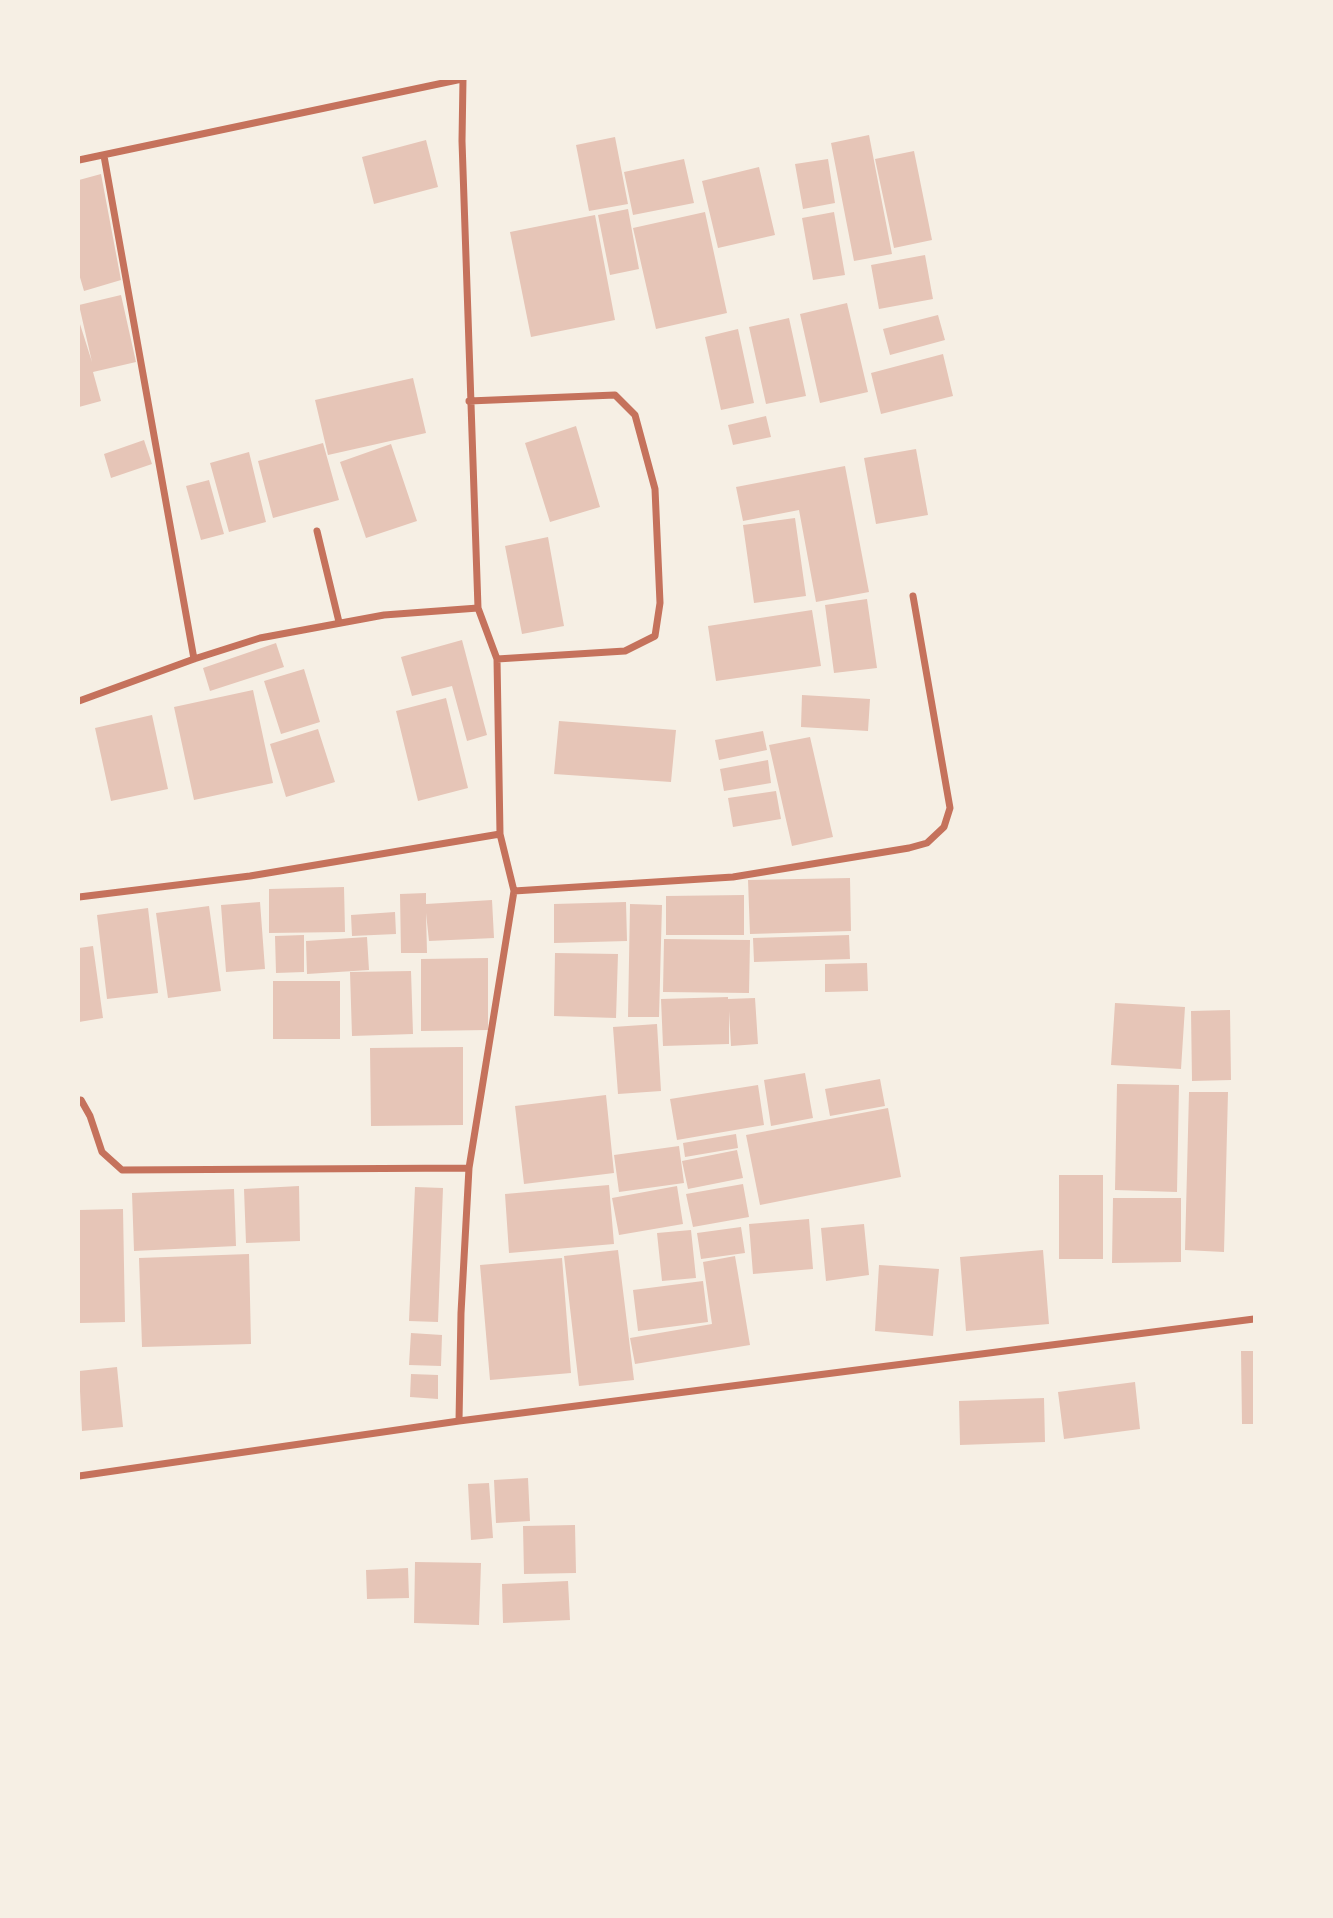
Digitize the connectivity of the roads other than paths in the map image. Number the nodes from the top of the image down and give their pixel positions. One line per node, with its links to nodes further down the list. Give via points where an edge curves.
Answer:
1 (462, 79): 2 (street); 4 (street)
2 (104, 156): 3 (street); 9 (street)
3 (79, 160)
4 (469, 401): 7 (street); 10 (street, via 615,395 635,415 655,489 660,603 654,636 625,651)
5 (317, 531): 8 (street)
6 (913, 596): 13 (street, via 950,808 944,827 927,843 733,877)
7 (478, 608): 8 (street); 10 (street)
8 (339, 622): 9 (street, via 260,638)
9 (194, 659): 11 (street)
10 (497, 659): 12 (street)
11 (79, 701)
12 (500, 834): 13 (street); 14 (street, via 250,876)
13 (514, 891): 16 (street)
14 (79, 897)
15 (79, 1100): 16 (street, via 90,1116 102,1152 122,1170)
16 (470, 1168): 18 (street)
17 (1254, 1319): 18 (street)
18 (459, 1421): 19 (street)
19 (79, 1476)

